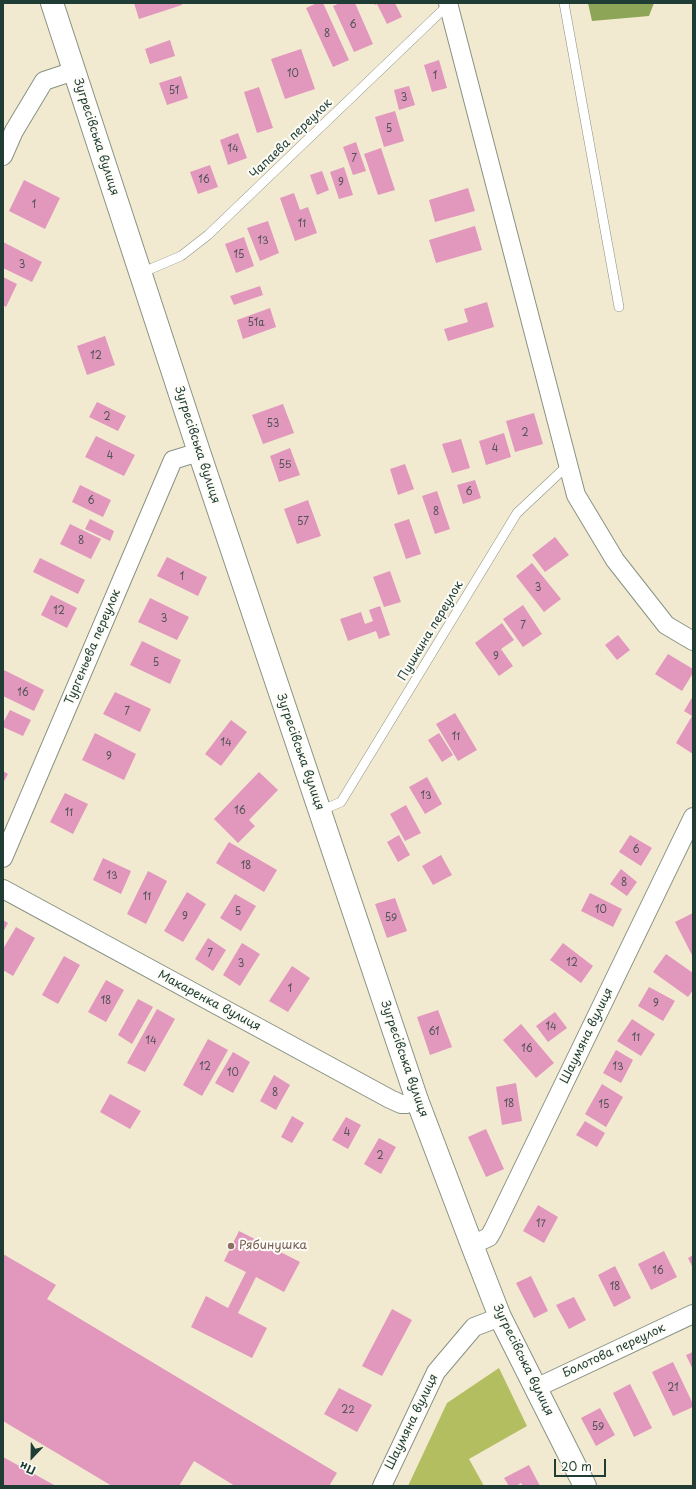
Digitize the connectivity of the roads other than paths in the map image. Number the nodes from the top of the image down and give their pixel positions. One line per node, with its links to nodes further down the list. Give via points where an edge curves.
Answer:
1 (52, 3): 4 (street, Зугресівська вулиця)
2 (564, 3): 7 (lane)
3 (448, 4): 6 (lane, Чапаева переулок, via 208,235 181,256); 9 (street)
4 (74, 71): 5 (street, via 44,81 14,131); 6 (street, Зугресівська вулиця)
5 (3, 156)
6 (140, 274): 8 (street, Зугресівська вулиця)
7 (619, 307)
8 (199, 452): 11 (street, Зугресівська вулиця); 13 (street, Тургеньева переулок, via 173,460)
9 (568, 465): 10 (street, via 576,495 615,560 666,625); 11 (lane, Пушкина переулок, via 517,513 342,802)
10 (693, 641)
11 (320, 811): 15 (street, Зугресівська вулиця)
12 (693, 817): 16 (street, Шаумяна вулиця, via 493,1230 489,1237)
13 (3, 858)
14 (3, 889): 15 (street, Макаренка вулиця, via 390,1099 401,1104)
15 (417, 1100): 16 (street, Зугресівська вулиця)
16 (472, 1245): 18 (street, Зугресівська вулиця)
17 (693, 1314): 19 (street, Болотова переулок)
18 (500, 1317): 19 (street, Зугресівська вулиця); 20 (street, Шаумяна вулиця, via 474,1327 436,1372)
19 (536, 1388): 21 (street, Зугресівська вулиця)
20 (382, 1486)
21 (585, 1486)

